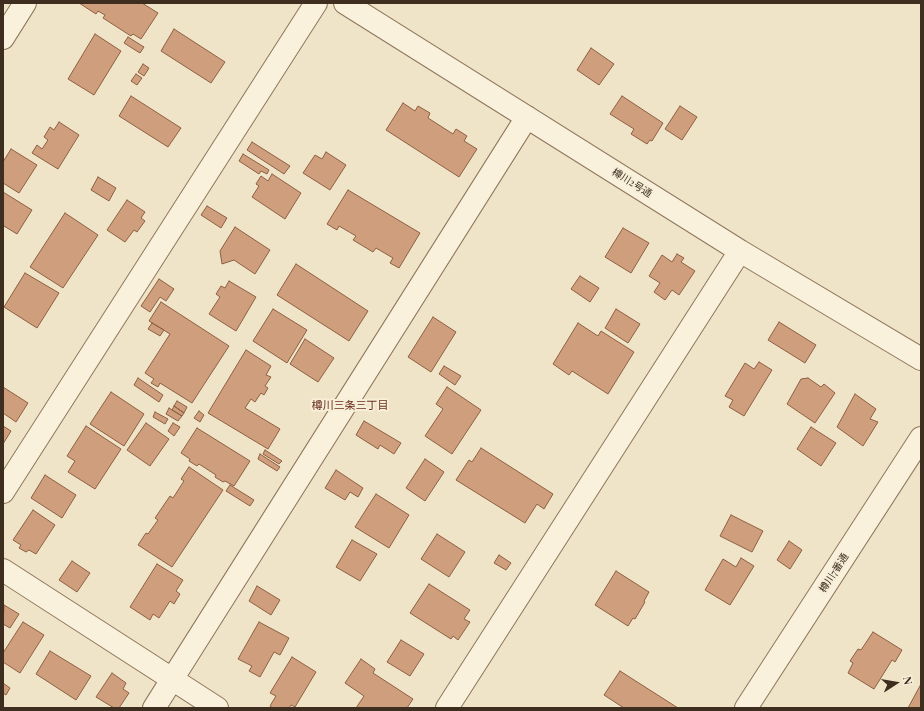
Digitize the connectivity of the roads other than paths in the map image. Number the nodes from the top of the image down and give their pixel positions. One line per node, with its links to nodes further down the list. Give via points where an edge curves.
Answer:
1 (316, 3): 9 (street)
2 (345, 3): 5 (street, 樽川2号通)
3 (21, 5): 4 (street)
4 (3, 38)
5 (527, 117): 6 (street, 樽川2号通); 11 (street)
6 (740, 251): 7 (street, 樽川2号通); 14 (street)
7 (921, 359)
8 (921, 438): 15 (street, 樽川7番通)
9 (3, 492)
10 (3, 570): 11 (street)
11 (172, 679): 12 (street); 13 (street)
12 (154, 708)
13 (217, 708)
14 (447, 708)
15 (746, 708)

